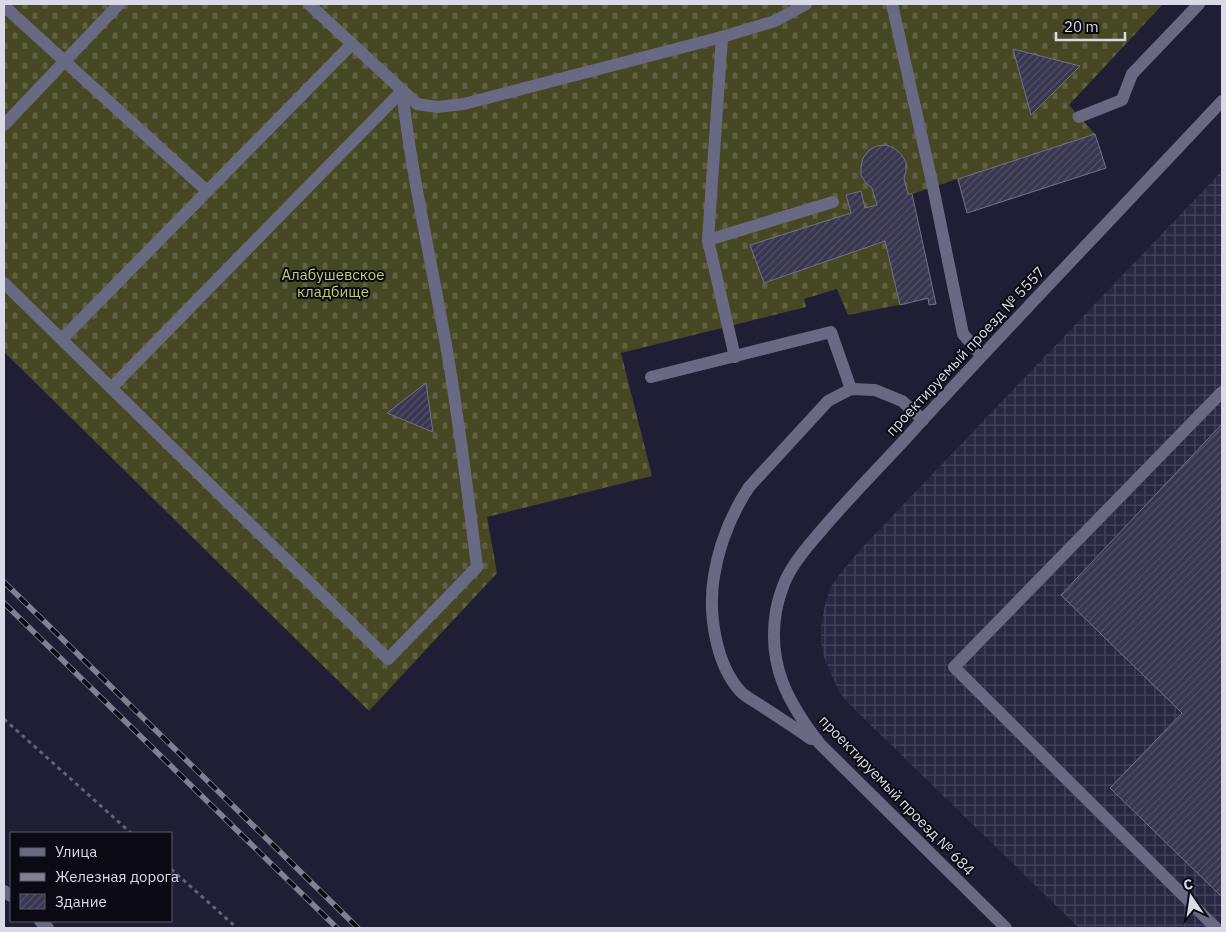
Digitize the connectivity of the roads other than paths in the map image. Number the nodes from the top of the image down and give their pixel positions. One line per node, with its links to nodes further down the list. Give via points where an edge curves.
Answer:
1 (119, 4): 9 (street)
2 (310, 4): 8 (street)
3 (806, 4): 7 (street, via 775,20)
4 (892, 4): 19 (street, via 934,187 963,334)
5 (1199, 4): 12 (street, via 1132,74 1122,100)
6 (4, 6): 9 (street)
7 (722, 37): 10 (street, via 464,104 437,107 417,104); 16 (street)
8 (352, 44): 10 (street); 14 (street)
9 (63, 62): 13 (street); 14 (street)
10 (402, 91): 22 (street); 22 (street, via 408,142 458,423 477,567 388,660)
11 (1222, 101): 19 (street, проектируемый проезд № 5557)
12 (1080, 117)
13 (4, 125)
14 (207, 191): 18 (street)
15 (834, 202): 16 (street)
16 (708, 240): 20 (street)
17 (4, 283): 18 (street)
18 (62, 339): 22 (street)
19 (981, 355): 25 (street, проектируемый проезд № 5557)
20 (735, 357): 21 (street); 23 (street, via 831,332)
21 (651, 377)
22 (110, 388)
23 (851, 389): 25 (street, via 875,390 902,401); 27 (street, via 828,400 748,487 724,540 714,576 712,604 716,641 724,666 742,693)
24 (1222, 392): 29 (street, via 954,667)
25 (923, 420): 26 (street, проектируемый проезд № 5557, via 846,501 791,571 776,610)
26 (775, 645): 27 (street, проектируемый проезд № 684, via 788,697)
27 (820, 744): 28 (street, проектируемый проезд № 684)
28 (1006, 928)
29 (1216, 928)

